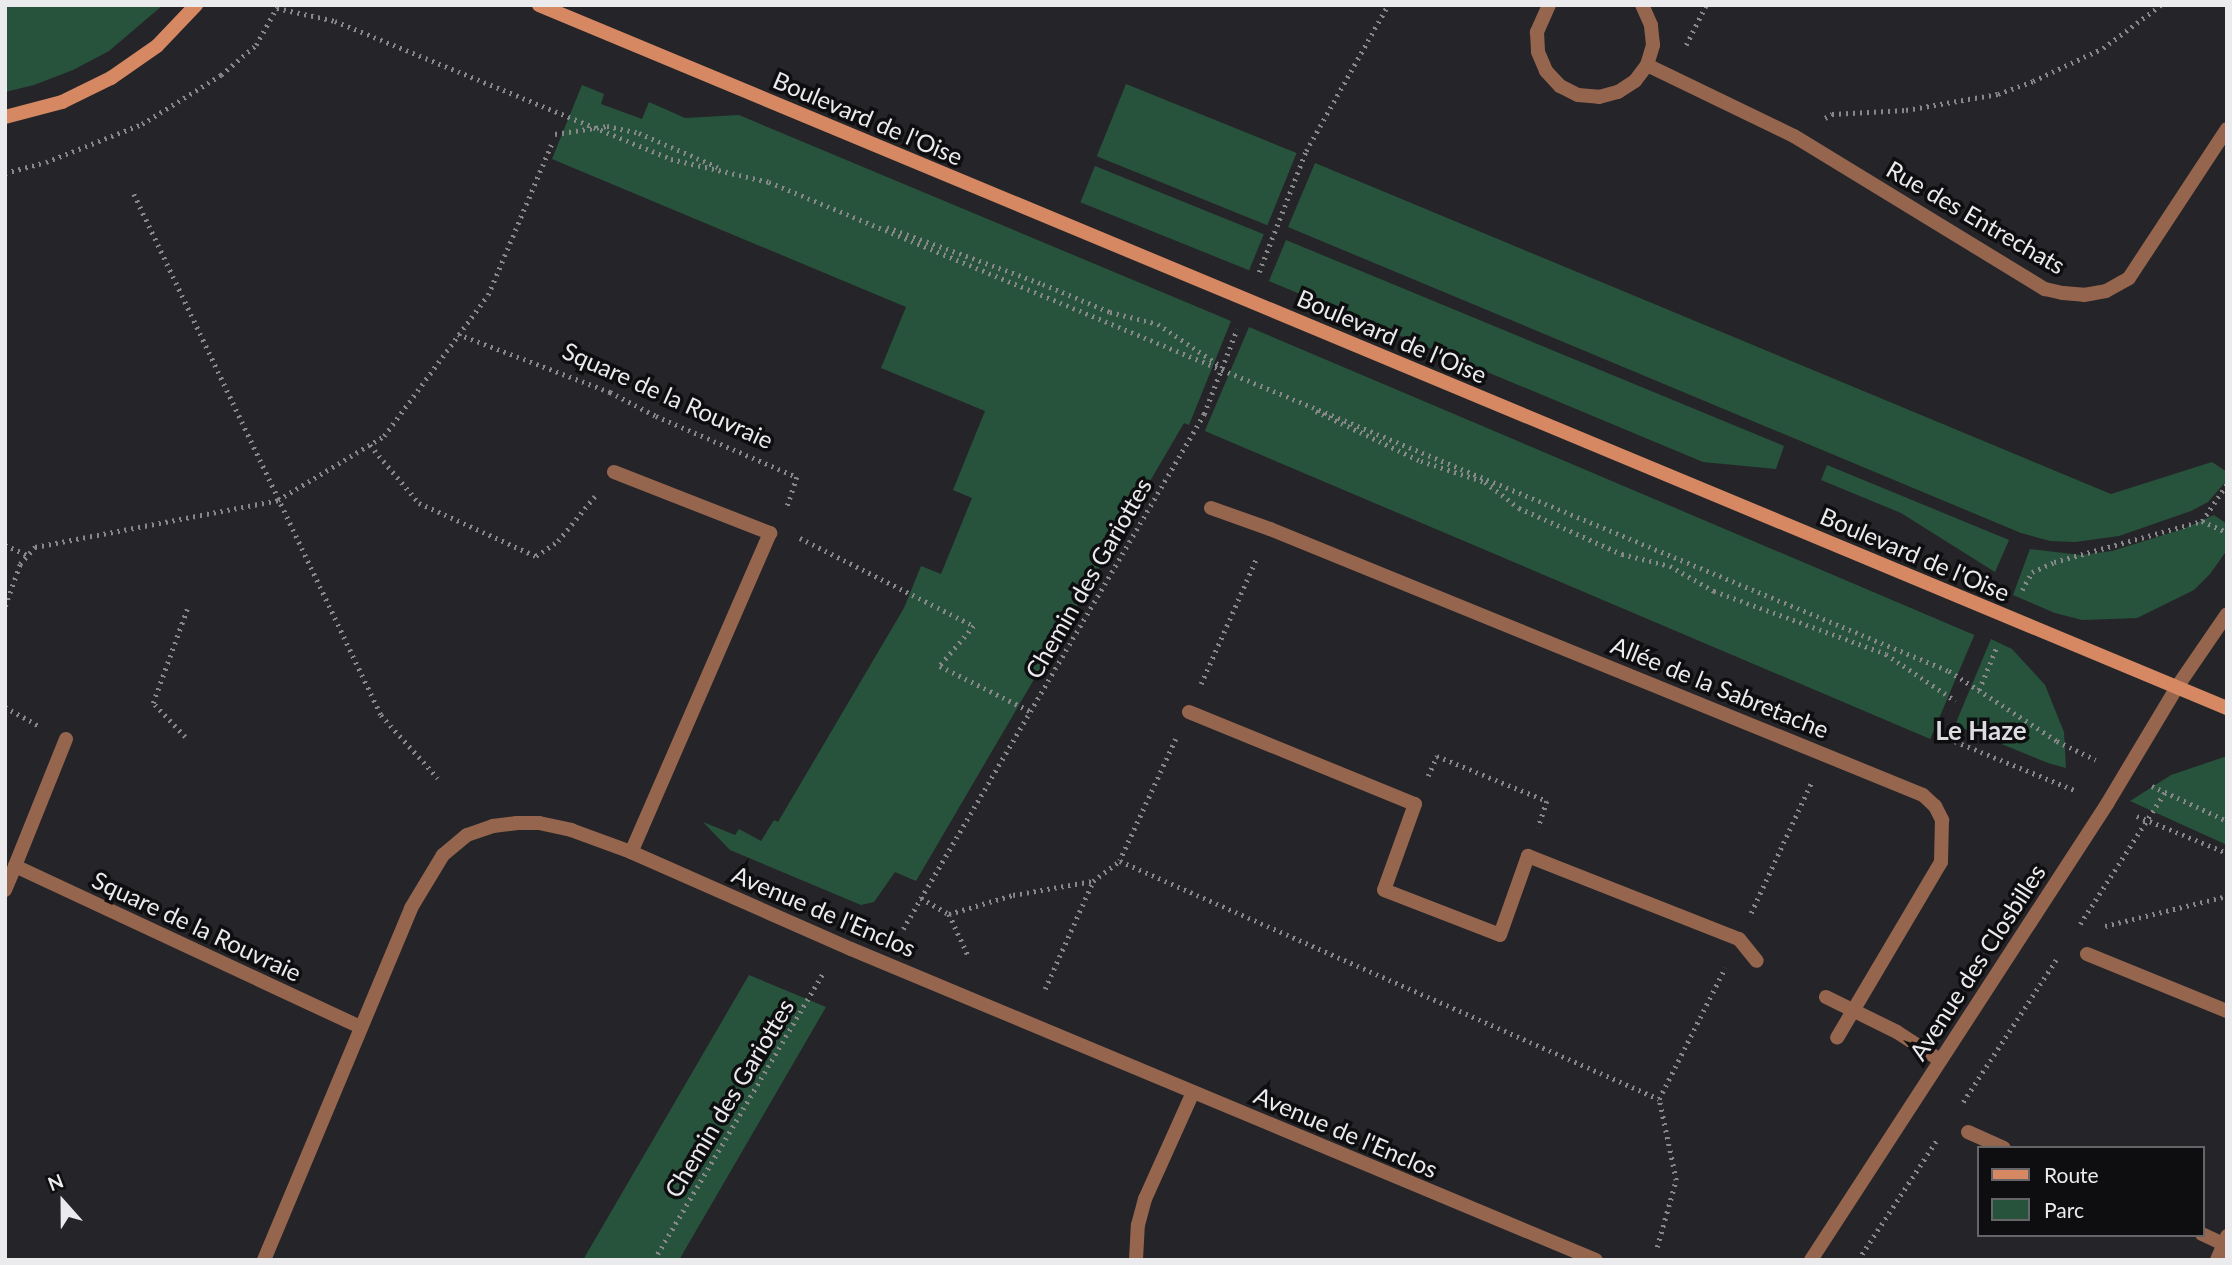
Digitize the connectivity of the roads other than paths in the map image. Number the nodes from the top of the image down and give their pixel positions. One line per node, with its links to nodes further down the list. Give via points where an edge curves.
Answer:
1 (539, 5): 11 (main road, Boulevard de l'Oise)
2 (1549, 5): 5 (street, via 1537,32 1538,52 1546,71 1560,86 1599,97 1635,81)
3 (1642, 5): 5 (street, via 1651,25 1653,46)
4 (196, 6): 6 (main road, via 157,46 111,78 62,102)
5 (1647, 65): 7 (street, Rue des Entrechats, via 1794,136 2045,289 2084,295 2106,291 2130,278)
6 (5, 117)
7 (2227, 129)
8 (614, 472): 15 (street, via 775,531)
9 (1211, 508): 21 (street, Allée de la Sabretache, via 1923,795 1942,820 1941,862)
10 (2227, 614): 11 (street, Avenue des Closbilles)
11 (2177, 687): 12 (main road, Boulevard de l'Oise); 25 (street, Avenue des Closbilles, via 2107,804)
12 (2227, 708)
13 (1189, 712): 19 (street, via 1415,804 1384,890 1500,935 1528,856 1739,939)
14 (66, 739): 16 (street)
15 (631, 852): 23 (street, Avenue de l'Enclos, via 539,823 493,826 467,835 443,855 411,908); 26 (street, Avenue de l'Enclos)
16 (15, 866): 17 (street); 23 (street, Square de la Rouvraie)
17 (5, 890)
18 (2087, 954): 22 (street)
19 (1757, 961)
20 (1826, 998): 21 (street)
21 (1852, 1011): 24 (street, Allée de la Sabretache); 25 (street, via 1898,1032)
22 (2227, 1012)
23 (360, 1027): 31 (street, Avenue de l'Enclos)
24 (1837, 1038)
25 (1940, 1060): 34 (street, Avenue des Closbilles)
26 (1193, 1093): 32 (street, via 1145,1199); 33 (street, Avenue de l'Enclos)
27 (1968, 1132): 28 (street)
28 (2000, 1146)
29 (2204, 1235): 30 (street)
30 (2225, 1240): 35 (street)
31 (264, 1260)
32 (1136, 1260)
33 (1596, 1260)
34 (1811, 1260)
35 (2217, 1260)

